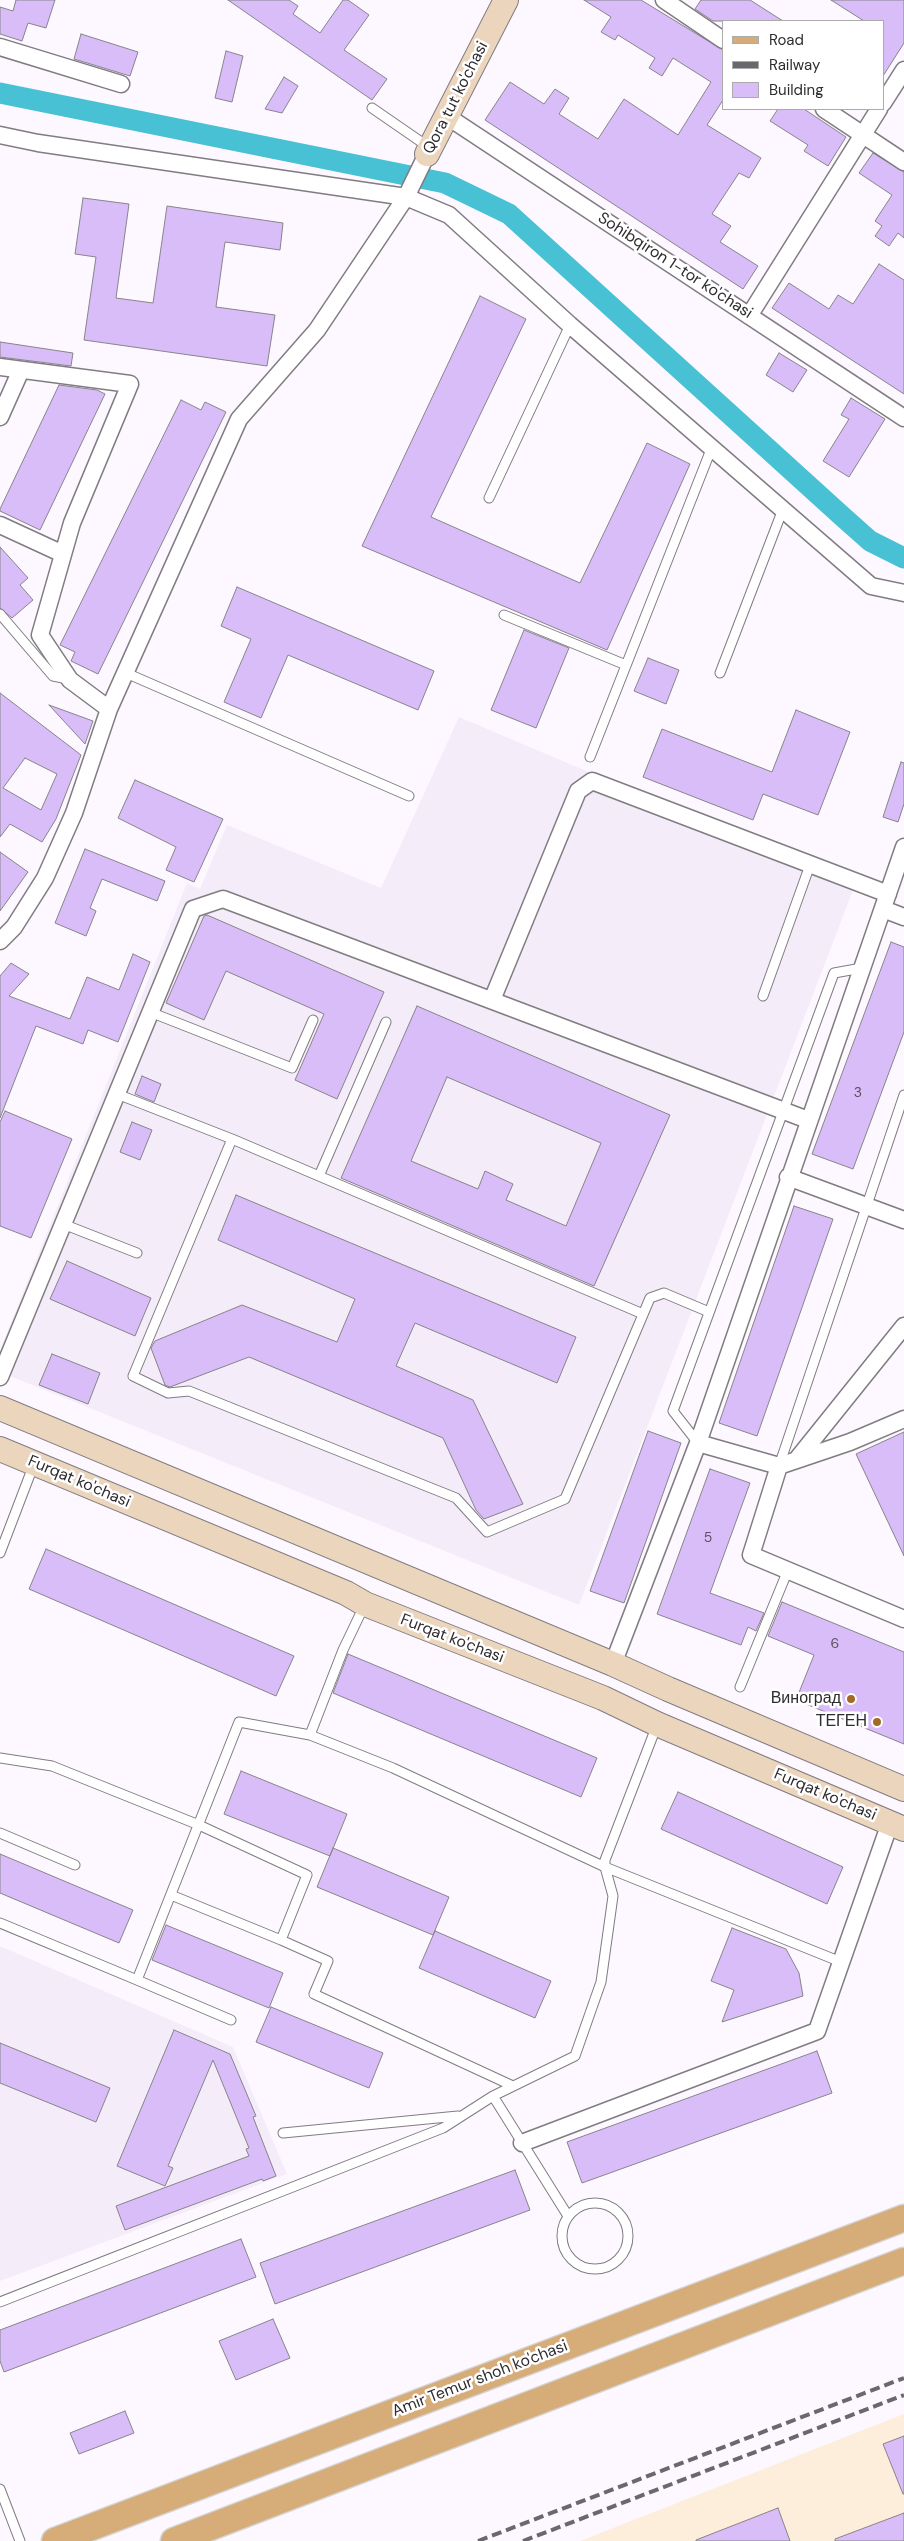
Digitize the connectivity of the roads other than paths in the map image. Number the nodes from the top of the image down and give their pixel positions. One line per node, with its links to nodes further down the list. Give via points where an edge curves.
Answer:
1 (506, 0): 11 (main road, Qora tut ko'chasi)
2 (664, 0): 3 (street)
3 (722, 39)
4 (0, 47): 6 (street)
5 (904, 70): 7 (street)
6 (121, 84)
7 (884, 100)
8 (372, 108): 14 (lane)
9 (826, 110): 12 (street)
10 (878, 110): 12 (street)
11 (445, 115): 14 (main road, Qora tut ko'chasi); 17 (street, Sohibqiron 1-tor ko'chasi)
12 (862, 134): 15 (street); 17 (street)
13 (0, 135): 16 (street)
14 (428, 151): 16 (street, Qora tut ko'chasi)
15 (904, 162)
16 (407, 196): 18 (street, via 449,215); 32 (street, Qora tut ko'chasi, via 317,330 239,420)
17 (749, 316): 22 (street, Sohibqiron 1-tor ko'chasi)
18 (570, 325): 23 (street); 24 (lane)
19 (0, 367): 20 (street)
20 (21, 370): 21 (street); 27 (street, via 130,384 72,524)
21 (0, 417)
22 (904, 418)
23 (712, 447): 25 (street); 31 (lane)
24 (489, 498)
25 (783, 509): 28 (street, via 871,586); 33 (lane)
26 (0, 526): 27 (street)
27 (63, 554): 34 (street, via 40,635)
28 (904, 593)
29 (0, 614): 34 (lane, via 53,676)
30 (504, 616): 31 (lane)
31 (626, 665): 36 (lane)
32 (126, 673): 35 (street, Qora tut ko'chasi); 37 (lane)
33 (720, 673)
34 (70, 680): 35 (street)
35 (110, 709): 42 (street, Qora tut ko'chasi, via 74,814 45,878 14,927)
36 (590, 757)
37 (409, 796)
38 (904, 848): 40 (street)
39 (810, 865): 40 (street); 44 (lane); 45 (street, via 592,781 578,792)
40 (886, 902): 41 (street); 43 (street)
41 (904, 917)
42 (0, 941)
43 (862, 968): 51 (lane, via 834,973); 52 (street)
44 (763, 996)
45 (492, 1000): 46 (street, via 223,899 193,909); 51 (street)
46 (150, 1012): 47 (lane, via 292,1068); 49 (street)
47 (313, 1020)
48 (386, 1022): 54 (lane)
49 (117, 1094): 53 (lane); 58 (street)
50 (904, 1095): 56 (lane)
51 (783, 1111): 52 (street); 60 (lane)
52 (808, 1120): 55 (street)
53 (232, 1140): 54 (lane); 61 (lane, via 133,1376 168,1393 188,1391 456,1498 488,1532 565,1499)
54 (319, 1176): 61 (lane)
55 (788, 1177): 56 (street); 68 (street)
56 (867, 1206): 57 (street); 72 (lane)
57 (904, 1220)
58 (63, 1224): 59 (lane); 65 (street)
59 (136, 1253)
60 (709, 1312): 61 (lane, via 664,1293 650,1298); 68 (lane, via 673,1411)
61 (644, 1314)
62 (904, 1326): 64 (street)
63 (904, 1348): 64 (street)
64 (879, 1359): 70 (street)
65 (0, 1377)
66 (0, 1408): 77 (main road)
67 (904, 1419): 70 (street, via 850,1442)
68 (698, 1442): 72 (street); 77 (street)
69 (0, 1449): 71 (main road, Furqat ko'chasi)
70 (798, 1458): 72 (street)
71 (34, 1463): 73 (lane); 75 (main road, Furqat ko'chasi)
72 (779, 1466): 74 (street, via 751,1555)
73 (0, 1553)
74 (788, 1570): 76 (street); 78 (lane)
75 (365, 1604): 79 (main road, Furqat ko'chasi, via 603,1698); 80 (lane)
76 (904, 1619)
77 (614, 1664): 82 (main road)
78 (740, 1687)
79 (657, 1724): 84 (main road, Furqat ko'chasi); 87 (lane)
80 (310, 1735): 83 (lane, via 239,1722); 87 (lane, via 393,1768)
81 (0, 1758): 83 (lane, via 52,1766)
82 (904, 1789)
83 (199, 1825): 88 (lane); 90 (lane, via 307,1875)
84 (897, 1826): 91 (street)
85 (0, 1833): 86 (lane)
86 (75, 1864)
87 (605, 1867): 91 (lane); 94 (lane, via 613,1896 601,1982 575,2056)
88 (171, 1895): 90 (lane); 92 (lane)
89 (0, 1923): 92 (lane)
90 (281, 1940): 94 (lane, via 328,1961 314,1994)
91 (841, 1962): 98 (street, via 817,2031)
92 (137, 1980): 93 (lane)
93 (231, 2020)
94 (513, 2086): 95 (lane)
95 (493, 2096): 96 (lane); 98 (lane)
96 (461, 2116): 97 (lane); 102 (lane, via 443,2128)
97 (283, 2133)
98 (522, 2143): 99 (lane)
99 (568, 2216): 99 (lane, via 562,2237 570,2257 578,2264 598,2268 608,2266 624,2252 628,2242 624,2221 608,2205 586,2204)
100 (904, 2218): 105 (main road, Amir Temur shoh ko'chasi)
101 (904, 2261): 106 (main road)
102 (0, 2302)
103 (0, 2489): 104 (lane)
104 (20, 2541)
105 (55, 2541)
106 (174, 2541)

